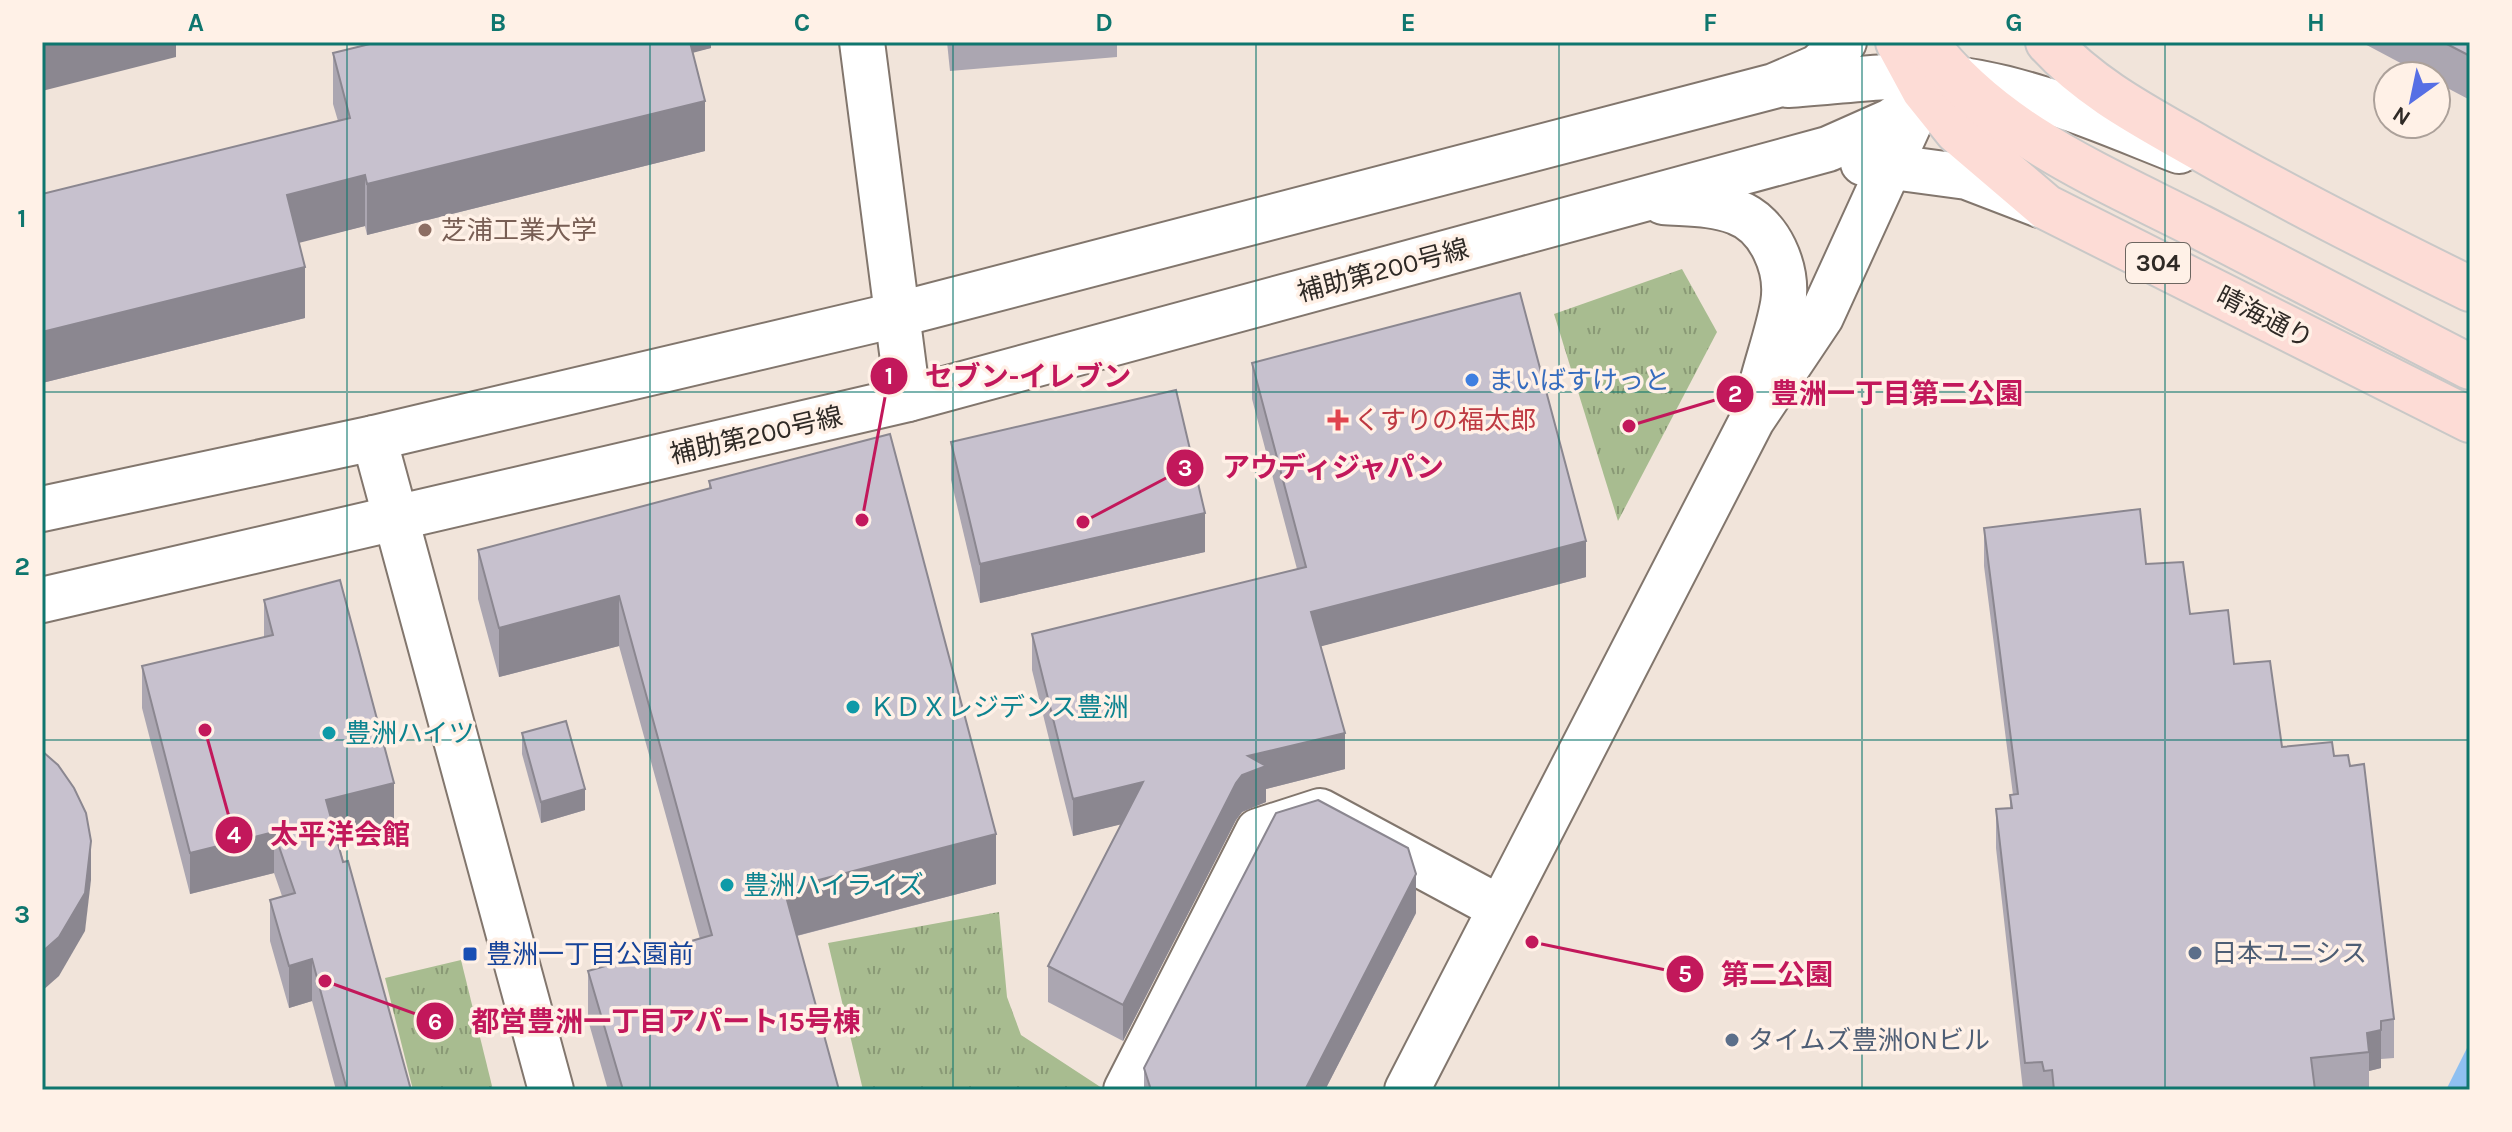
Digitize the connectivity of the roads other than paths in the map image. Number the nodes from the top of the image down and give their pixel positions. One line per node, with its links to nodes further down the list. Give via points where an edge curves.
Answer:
1 (862, 42): 12 (street)
2 (1844, 42): 5 (street, via 1818,67)
3 (2048, 42): 8 (main road, via 2108,96)
4 (1929, 68): 5 (street); 6 (street, 補助第200号線, via 1867,132 1828,149); 7 (street); 8 (street, via 2044,99); 10 (main road, 晴海通り / 304, via 1957,131); 13 (main road, 晴海通り / 304, via 2070,160)
5 (1774, 86): 12 (street)
6 (1789, 157): 7 (street); 9 (street, 補助第200号線)
7 (1893, 165): 10 (street, via 1967,177); 15 (street, via 1821,317)
8 (2256, 181): 11 (main road)
9 (1635, 201): 14 (street, 補助第200号線); 15 (street, via 1704,204 1739,213 1767,235 1780,258 1784,300)
10 (2046, 207): 16 (main road, 晴海通り / 304)
11 (2470, 289)
12 (896, 315): 14 (street); 17 (street)
13 (2470, 367)
14 (908, 399): 19 (street, 補助第200号線)
15 (1752, 420): 21 (street)
16 (2470, 420)
17 (374, 438): 18 (street); 19 (street)
18 (42, 509)
19 (396, 519): 20 (street, 補助第200号線); 22 (street)
20 (42, 600)
21 (1500, 908): 23 (street, via 1320,811 1258,831); 24 (street)
22 (551, 1090)
23 (1126, 1090)
24 (1407, 1090)

